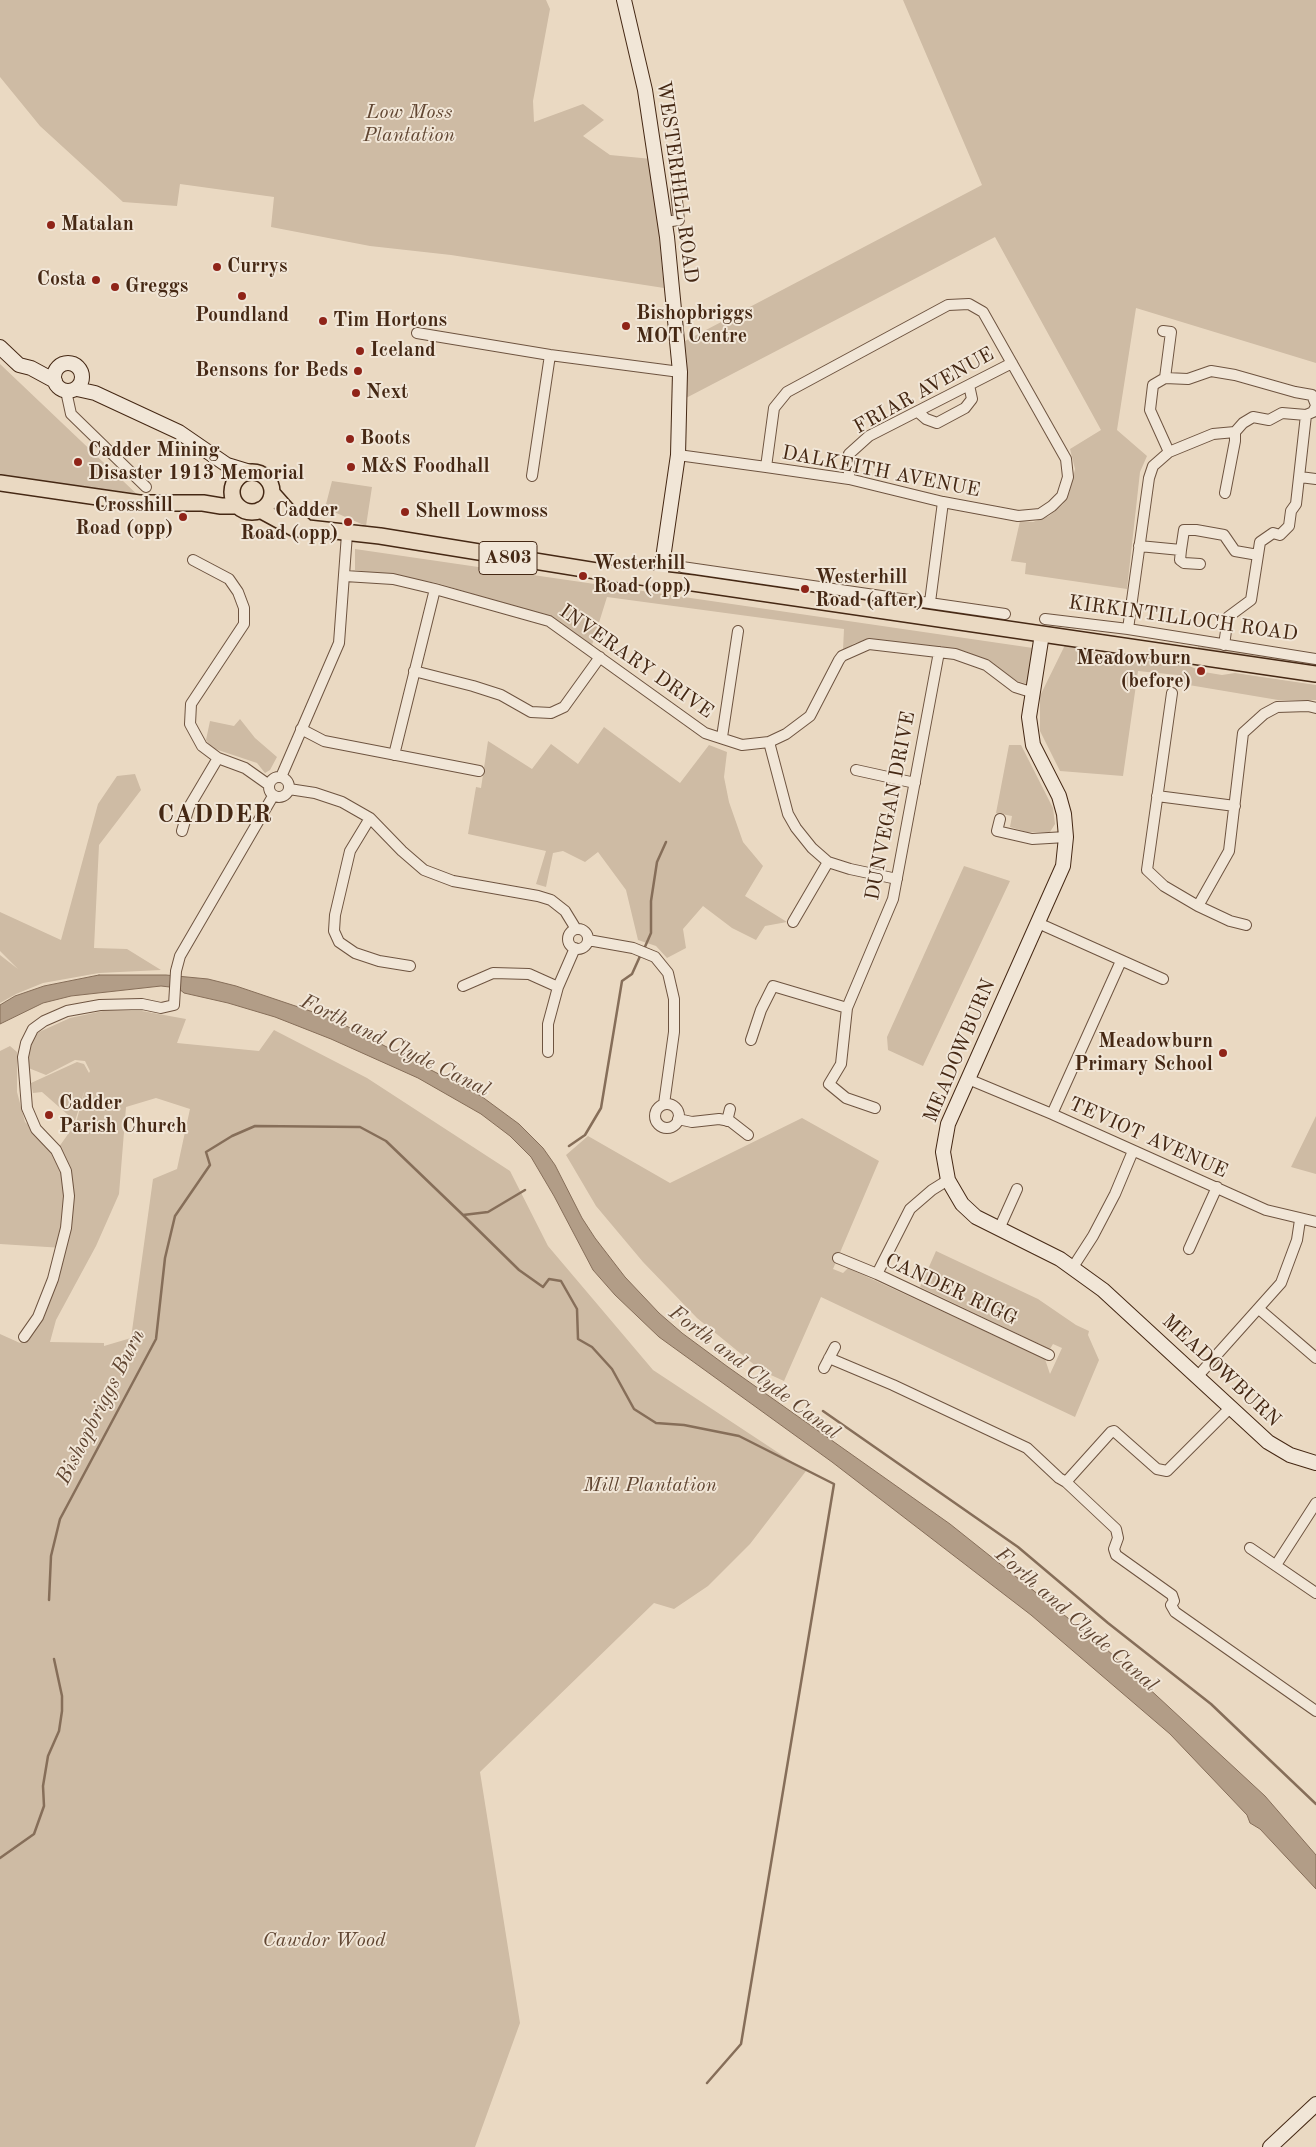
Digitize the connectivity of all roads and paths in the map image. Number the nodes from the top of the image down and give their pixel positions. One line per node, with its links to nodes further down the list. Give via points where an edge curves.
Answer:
1 (624, 0): 3 (street, WESTERHILL ROAD, via 645,90)
2 (676, 190): 3 (street, via 679,220)
3 (664, 222): 9 (street, WESTERHILL ROAD)
4 (1163, 331): 11 (street, via 1171,332)
5 (417, 333): 7 (street)
6 (0, 347): 10 (street, via 19,365)
7 (550, 355): 9 (street); 23 (street)
8 (1012, 363): 12 (street, FRIAR AVENUE); 21 (street, DALKEITH AVENUE, via 983,312 969,304 948,305 787,392 774,408); 32 (street, DALKEITH AVENUE, via 1066,459 1068,477 1062,496 1040,514 1018,516)
9 (680, 372): 19 (street, WESTERHILL ROAD)
10 (56, 374): 13 (street, via 57,386); 13 (street, via 65,364 79,368)
11 (1165, 378): 14 (street, via 1188,379 1211,371 1312,395); 18 (street, via 1153,385 1150,410)
12 (969, 385): 15 (street, FRIAR AVENUE); 15 (street, via 972,399 965,408 937,423 926,420)
13 (75, 387): 20 (street, via 179,432); 29 (street, via 71,414)
14 (1316, 405): 16 (street, via 1313,412)
15 (918, 412): 25 (street, FRIAR AVENUE, via 869,436 848,454)
16 (1306, 415): 17 (street, via 1282,413 1269,420 1253,417); 24 (street)
17 (1235, 432): 18 (street, via 1213,434); 31 (street)
18 (1169, 452): 38 (street, via 1153,466 1149,478)
19 (678, 455): 21 (street, DALKEITH AVENUE); 45 (street, WESTERHILL ROAD)
20 (227, 465): 22 (street); 28 (street)
21 (766, 467): 25 (street, DALKEITH AVENUE)
22 (250, 472): 28 (main road, A803, via 244,473); 30 (main road, via 266,477)
23 (532, 476)
24 (1300, 477): 26 (street); 40 (street, via 1289,526 1280,535 1273,533 1260,542)
25 (849, 479): 32 (street, DALKEITH AVENUE)
26 (1316, 479)
27 (0, 483): 33 (main road, A803, via 139,503)
28 (234, 485): 33 (main road, A803); 34 (main road, via 234,502)
29 (146, 486)
30 (272, 493): 35 (main road, via 269,503); 36 (main road)
31 (1225, 493)
32 (943, 502): 47 (street)
33 (203, 503): 34 (main road, A803)
34 (238, 506): 35 (main road, A803, via 249,512)
35 (260, 510): 36 (main road, KIRKINTILLOCH ROAD / A803, via 296,528)
36 (308, 528): 37 (main road, KIRKINTILLOCH ROAD / A803)
37 (348, 534): 44 (street); 45 (main road, KIRKINTILLOCH ROAD / A803, via 380,536)
38 (1139, 546): 39 (street); 50 (street)
39 (1181, 550): 40 (street, via 1184,530 1196,530 1224,535 1235,551); 42 (street, via 1180,560 1184,563)
40 (1258, 555): 53 (street, via 1251,600 1228,617)
41 (192, 560): 66 (street, via 228,579 244,608 244,624 191,704 190,724 202,746)
42 (1200, 564)
43 (682, 567): 47 (street)
44 (345, 576): 46 (street, INVERARY DRIVE, via 393,579); 62 (street, via 340,643)
45 (660, 579): 52 (main road, KIRKINTILLOCH ROAD / A803)
46 (435, 588): 55 (street, INVERARY DRIVE, via 548,621); 57 (street)
47 (930, 602): 48 (street)
48 (1005, 614)
49 (1045, 619): 50 (street, KIRKINTILLOCH ROAD)
50 (1128, 629): 53 (street, KIRKINTILLOCH ROAD)
51 (738, 631): 63 (street)
52 (1042, 634): 58 (main road, KIRKINTILLOCH ROAD / A803); 59 (street, MEADOWBURN)
53 (1224, 645): 56 (street, KIRKINTILLOCH ROAD)
54 (939, 652): 59 (street, INVERARY DRIVE, via 986,665 1015,687); 64 (street, INVERARY DRIVE, via 869,644 842,656 810,716); 70 (street, DUNVEGAN DRIVE)
55 (600, 657): 57 (street, via 564,707 551,713 531,712 501,695); 63 (street, INVERARY DRIVE, via 705,733)
56 (1316, 659)
57 (414, 671): 65 (street)
58 (1316, 674)
59 (1034, 693): 79 (street, MEADOWBURN, via 1029,717 1033,745 1058,796)
60 (1172, 693): 74 (street)
61 (1316, 708): 75 (street, via 1277,707 1243,733)
62 (301, 730): 65 (street, via 324,741); 69 (street)
63 (722, 737): 64 (street, INVERARY DRIVE, via 742,745)
64 (769, 742): 80 (street, via 788,814 812,848)
65 (394, 754): 68 (street)
66 (218, 758): 71 (street, via 245,768); 78 (street, via 188,807)
67 (856, 770): 70 (street)
68 (478, 771)
69 (281, 777): 71 (street); 72 (street)
70 (914, 782): 81 (street, DUNVEGAN DRIVE)
71 (269, 785): 73 (street)
72 (289, 789): 73 (street, via 283,797); 76 (street, via 342,802)
73 (273, 796): 117 (street, via 180,956 174,1005 161,1008 142,1004 100,1005 67,1011 33,1029 26,1044 23,1057 27,1108 36,1129 56,1150 66,1171 69,1196 66,1228 53,1279 38,1317)
74 (1157, 796): 75 (street); 82 (street, via 1147,870 1164,886)
75 (1235, 806): 82 (street, via 1229,851)
76 (370, 818): 86 (street, via 424,870 453,881 552,900 565,911); 90 (street, via 350,851 334,931 339,942 355,953)
77 (1000, 819): 79 (street, via 997,832 1032,839)
78 (182, 830)
79 (1066, 837): 84 (street, MEADOWBURN, via 1063,866)
80 (828, 862): 81 (street); 83 (street)
81 (897, 879): 94 (street, DUNVEGAN DRIVE, via 893,899)
82 (1198, 906): 85 (street)
83 (792, 922)
84 (1038, 923): 89 (street); 97 (street, MEADOWBURN)
85 (1246, 925)
86 (576, 929): 87 (street, via 585,932); 88 (street, via 568,938)
87 (588, 940): 88 (street, via 583,947); 98 (street, via 633,948 655,957 668,973 674,999 674,1032)
88 (575, 948): 93 (street)
89 (1121, 961): 91 (street); 101 (street)
90 (410, 966)
91 (1163, 979)
92 (463, 986): 93 (street, via 493,973 529,974)
93 (558, 987): 96 (street, via 548,1024)
94 (847, 1008): 95 (street, via 773,986); 99 (street, DUNVEGAN DRIVE, via 841,1064 829,1084 846,1098)
95 (751, 1040)
96 (548, 1052)
97 (968, 1079): 101 (street, TEVIOT AVENUE); 106 (street, MEADOWBURN, via 945,1133 943,1161)
98 (664, 1104): 102 (street, via 674,1106); 102 (street, via 655,1112 658,1124 670,1128)
99 (875, 1108)
100 (730, 1109): 103 (street)
101 (1052, 1114): 105 (street, TEVIOT AVENUE)
102 (678, 1119): 103 (street, via 692,1122)
103 (727, 1120): 104 (street)
104 (748, 1135)
105 (1133, 1151): 107 (street, TEVIOT AVENUE); 114 (street, via 1093,1236)
106 (948, 1180): 111 (street, MEADOWBURN, via 956,1197 969,1211); 115 (street, via 910,1209)
107 (1217, 1187): 109 (street, TEVIOT AVENUE, via 1266,1210); 112 (street)
108 (1017, 1190): 111 (street)
109 (1300, 1220): 110 (street, TEVIOT AVENUE); 116 (street, via 1297,1240 1284,1276)
110 (1316, 1222)
111 (999, 1229): 114 (street, MEADOWBURN)
112 (1189, 1249)
113 (838, 1258): 115 (street, CANDER RIGG)
114 (1072, 1267): 121 (street, MEADOWBURN, via 1129,1313)
115 (877, 1274): 119 (street, CANDER RIGG)
116 (1259, 1309): 120 (street); 121 (street)
117 (24, 1337)
118 (835, 1347): 124 (street, via 827,1363 893,1385 1027,1448)
119 (1049, 1355)
120 (1316, 1358)
121 (1197, 1377): 122 (street, MEADOWBURN)
122 (1230, 1408): 123 (street, MEADOWBURN, via 1275,1447); 124 (street, via 1167,1471 1157,1469 1114,1431)
123 (1316, 1463)
124 (1066, 1482): 129 (street, via 1116,1529 1116,1555 1172,1596 1171,1606 1175,1612)
125 (1316, 1503): 127 (street)
126 (1250, 1548): 127 (street)
127 (1276, 1565): 128 (street)
128 (1316, 1592)
129 (1316, 1711)
130 (1316, 2104): 131 (street)
131 (1270, 2147)

